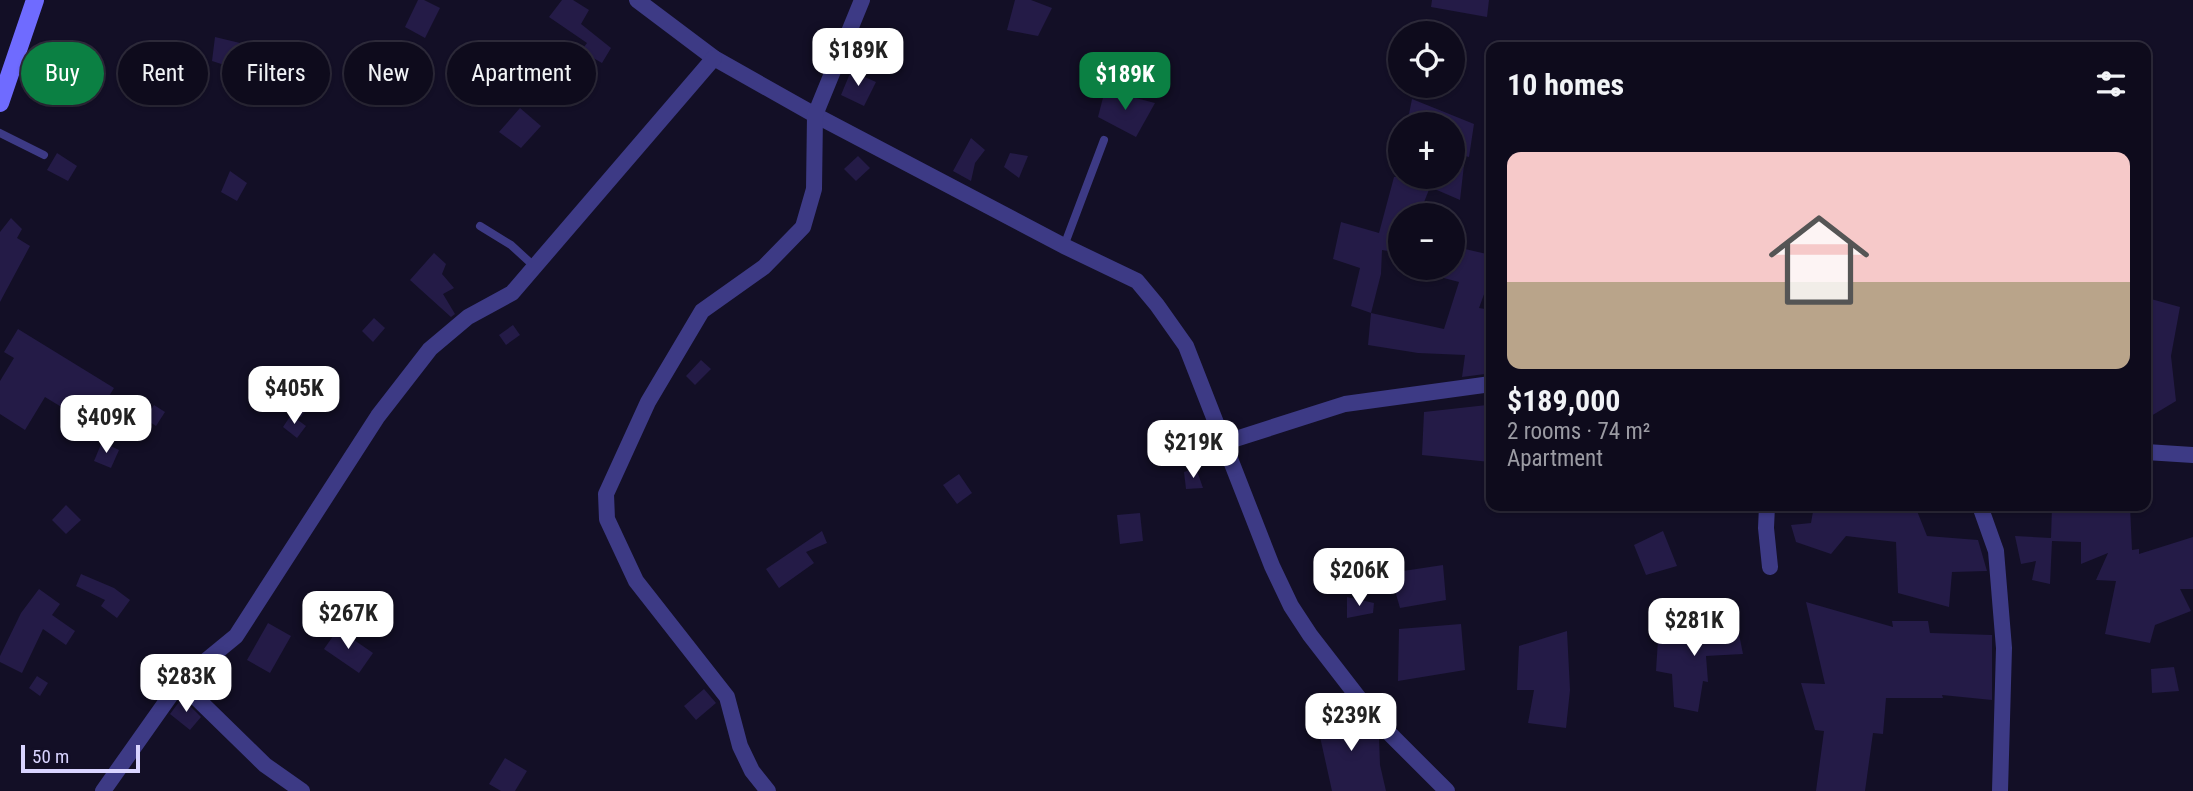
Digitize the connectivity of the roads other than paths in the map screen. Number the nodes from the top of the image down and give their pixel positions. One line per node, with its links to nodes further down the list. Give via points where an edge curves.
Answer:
1 (34, 0): 5 (street)
2 (637, 0): 4 (street)
3 (862, 0): 6 (street)
4 (714, 58): 6 (street); 12 (street)
5 (0, 103)
6 (815, 115): 11 (street); 23 (street, via 814,189 803,227 764,267 702,312 648,402 606,494 607,519 636,581 727,697 740,746)
7 (0, 132): 9 (lane)
8 (1104, 140): 11 (lane)
9 (44, 155)
10 (480, 226): 12 (lane)
11 (1064, 246): 14 (street, via 1137,281 1157,305 1185,346)
12 (535, 267): 20 (street, via 512,293 468,317 430,349 378,416 236,636)
13 (1486, 385): 14 (street, via 1345,404)
14 (1223, 443): 24 (street, via 1291,606 1375,719)
15 (2151, 452): 16 (street)
16 (2193, 454)
17 (1767, 511): 19 (street)
18 (1982, 511): 25 (street, via 1996,551 2004,648)
19 (1770, 567)
20 (180, 682): 21 (street); 22 (street, via 265,765)
21 (103, 791)
22 (302, 791)
23 (768, 791)
24 (1447, 791)
25 (2000, 791)

